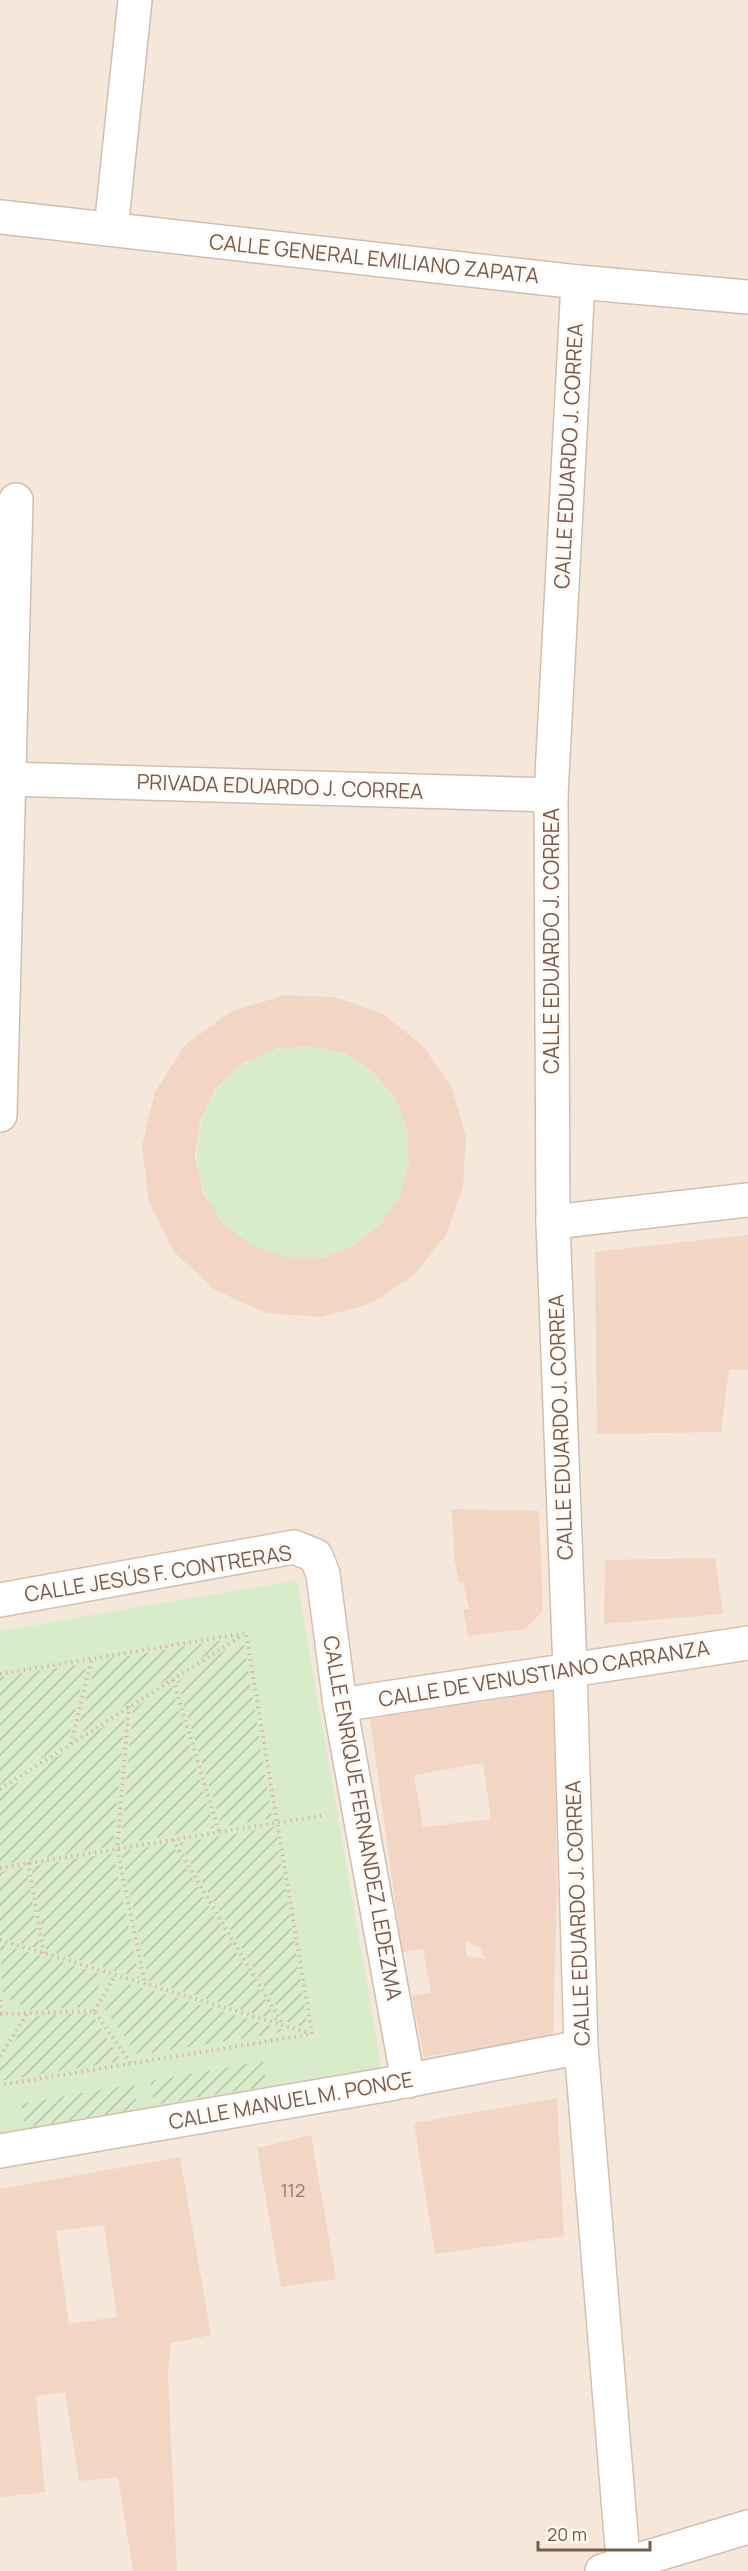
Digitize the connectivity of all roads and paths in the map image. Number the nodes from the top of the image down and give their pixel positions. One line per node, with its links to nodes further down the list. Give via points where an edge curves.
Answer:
1 (135, 0): 3 (street)
2 (0, 217): 3 (street, CALLE GENERAL EMILIANO ZAPATA)
3 (111, 229): 4 (street, CALLE GENERAL EMILIANO ZAPATA)
4 (578, 282): 5 (street, CALLE GENERAL EMILIANO ZAPATA); 8 (street, CALLE EDUARDO J. CORREA)
5 (748, 297)
6 (15, 500): 7 (street)
7 (9, 779): 8 (street, PRIVADA EDUARDO J. CORREA); 9 (street)
8 (551, 795): 11 (street, CALLE EDUARDO J. CORREA)
9 (0, 1115)
10 (748, 1200): 11 (street)
11 (553, 1222): 17 (street, CALLE EDUARDO J. CORREA)
12 (316, 1556): 13 (street, CALLE JESÚS F. CONTRERAS, via 294,1548); 20 (street, CALLE ENRIQUE FERNANDEZ LEDEZMA, via 323,1574)
13 (0, 1600)
14 (246, 1633): 16 (path); 19 (path); 25 (path)
15 (748, 1643): 17 (street, CALLE DE VENUSTIANO CARRANZA)
16 (92, 1658): 18 (path); 22 (path)
17 (570, 1670): 20 (street, CALLE DE VENUSTIANO CARRANZA); 41 (street, CALLE EDUARDO J. CORREA)
18 (0, 1674)
19 (173, 1680): 21 (path); 26 (path)
20 (340, 1705): 24 (street, CALLE ENRIQUE FERNANDEZ LEDEZMA)
21 (129, 1706): 22 (path); 28 (path)
22 (71, 1744): 23 (path)
23 (0, 1789)
24 (358, 1809): 25 (path); 44 (street, CALLE ENRIQUE FERNANDEZ LEDEZMA)
25 (277, 1822): 26 (path); 40 (path)
26 (219, 1832): 27 (path)
27 (173, 1840): 28 (path); 39 (path)
28 (117, 1849): 29 (path); 34 (path)
29 (28, 1863): 30 (path); 32 (path)
30 (0, 1868)
31 (0, 1940): 32 (path)
32 (44, 1954): 33 (path)
33 (115, 1975): 34 (path); 36 (path)
34 (145, 1984): 39 (path)
35 (0, 2000): 38 (path)
36 (94, 2011): 37 (path); 43 (path)
37 (28, 2013): 38 (path); 42 (path)
38 (0, 2014)
39 (284, 2026): 40 (path)
40 (312, 2034): 43 (path)
41 (581, 2048): 44 (street, CALLE MANUEL M. PONCE); 48 (street, CALLE EDUARDO J. CORREA)
42 (0, 2056)
43 (130, 2063): 45 (path)
44 (408, 2081): 46 (street, CALLE MANUEL M. PONCE)
45 (0, 2085)
46 (0, 2151)
47 (748, 2527): 48 (street)
48 (616, 2568)

